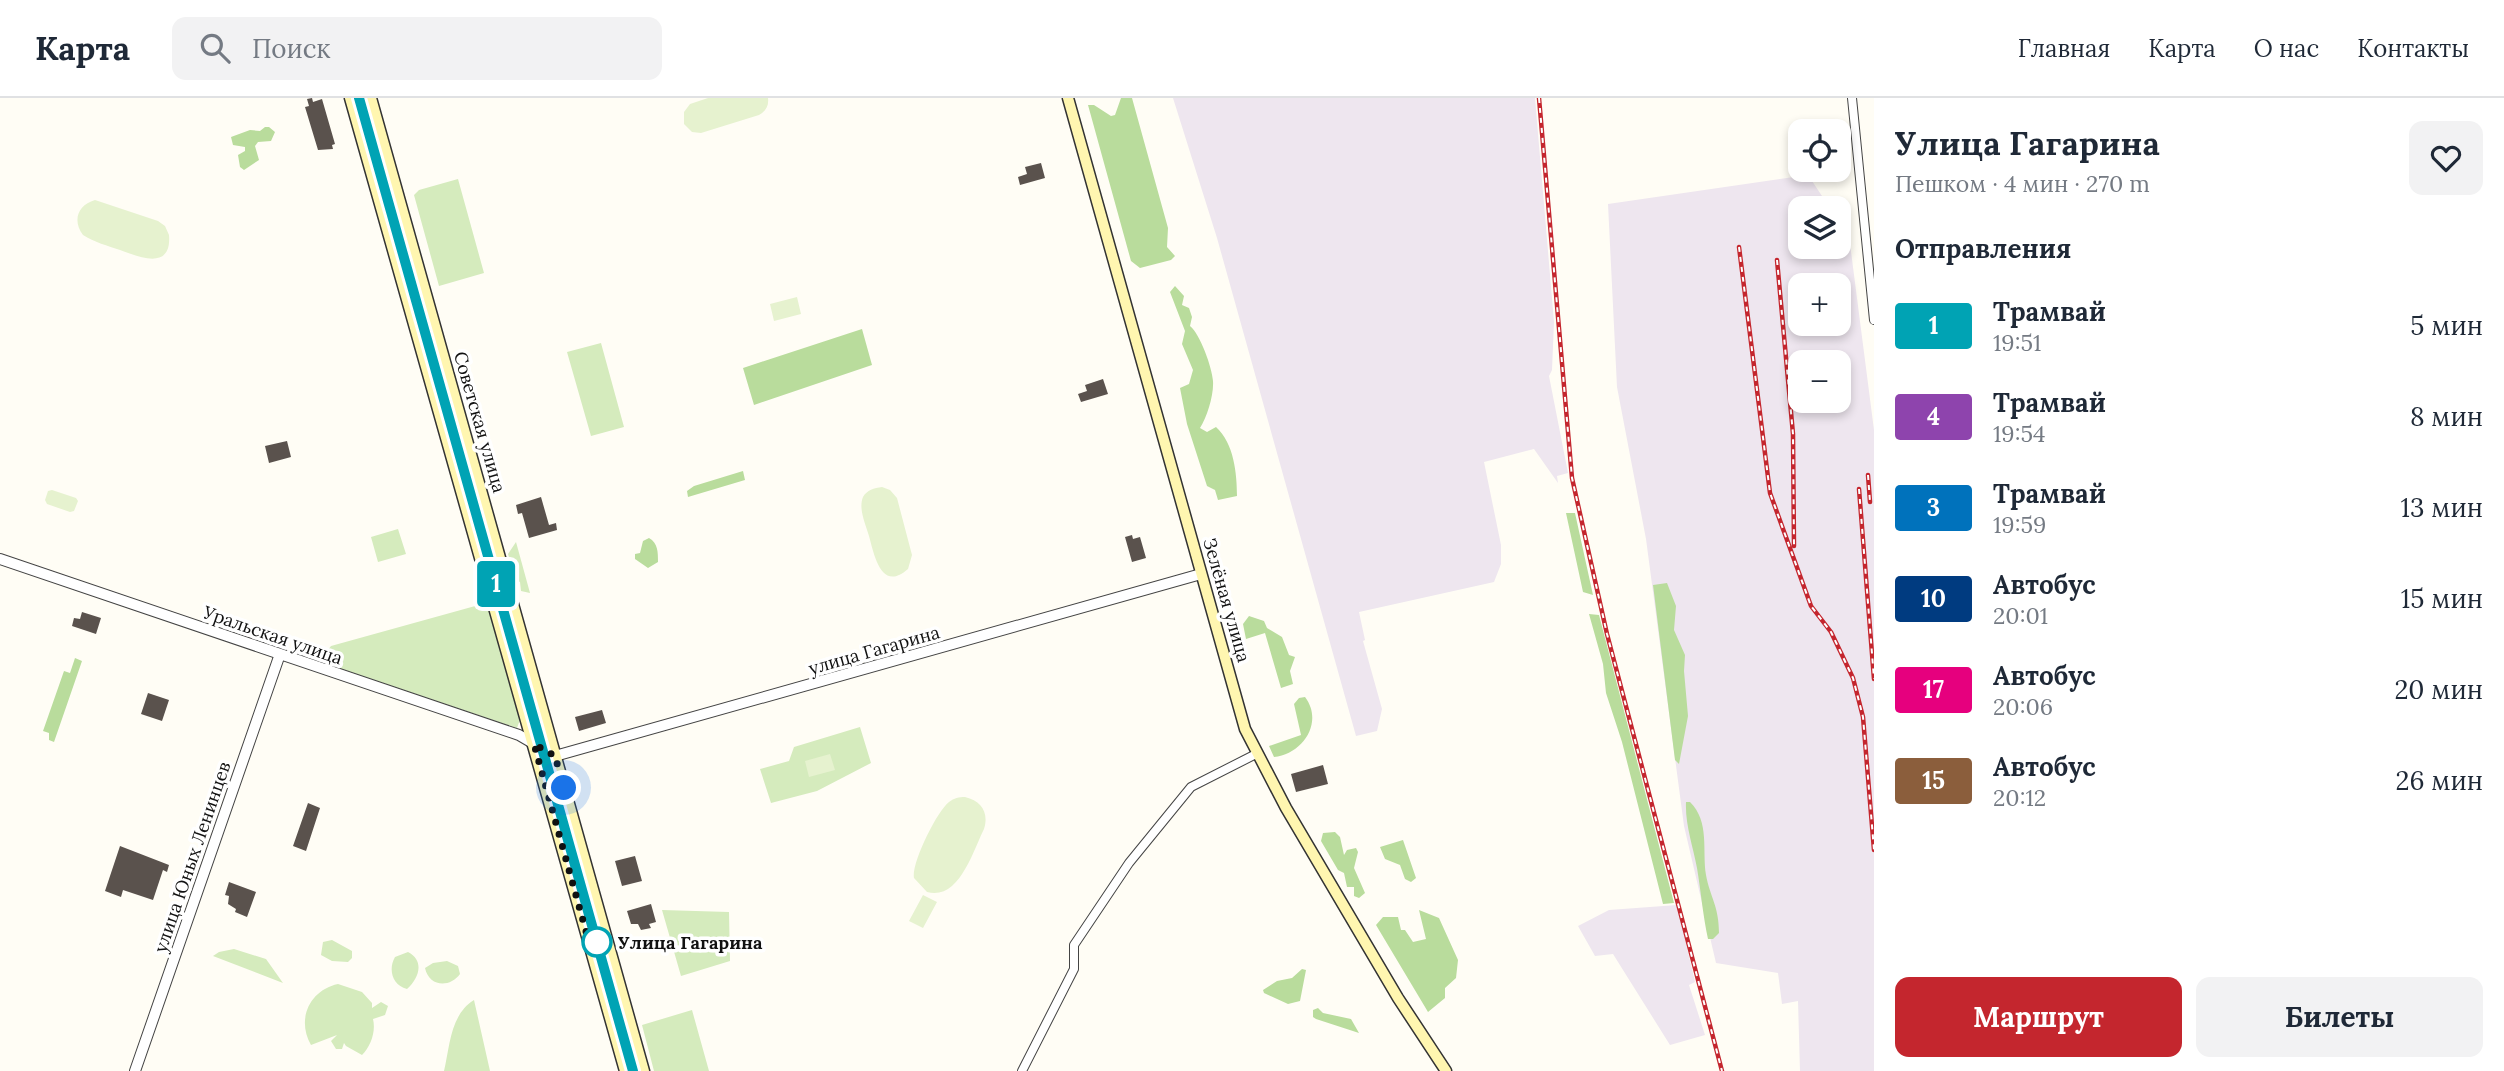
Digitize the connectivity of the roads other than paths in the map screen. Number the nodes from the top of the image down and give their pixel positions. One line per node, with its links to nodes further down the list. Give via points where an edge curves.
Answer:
1 (350, 98): 9 (main road, Советская улица)
2 (371, 98): 11 (main road, Советская улица)
3 (1068, 98): 7 (main road, Зелёная улица)
4 (1852, 98): 5 (street)
5 (1874, 320)
6 (0, 558): 8 (street, Уральская улица)
7 (1201, 574): 10 (main road, Зелёная улица); 11 (street, улица Гагарина)
8 (280, 653): 9 (street, Уральская улица); 12 (street, улица Юных Ленинцев)
9 (534, 744): 11 (street); 13 (main road, Советская улица)
10 (1256, 754): 15 (street, via 1191,787 1129,863 1074,945 1074,970); 16 (main road, Зелёная улица, via 1398,998)
11 (555, 756): 14 (main road, Советская улица)
12 (135, 1071)
13 (625, 1071)
14 (644, 1071)
15 (1022, 1071)
16 (1446, 1071)

